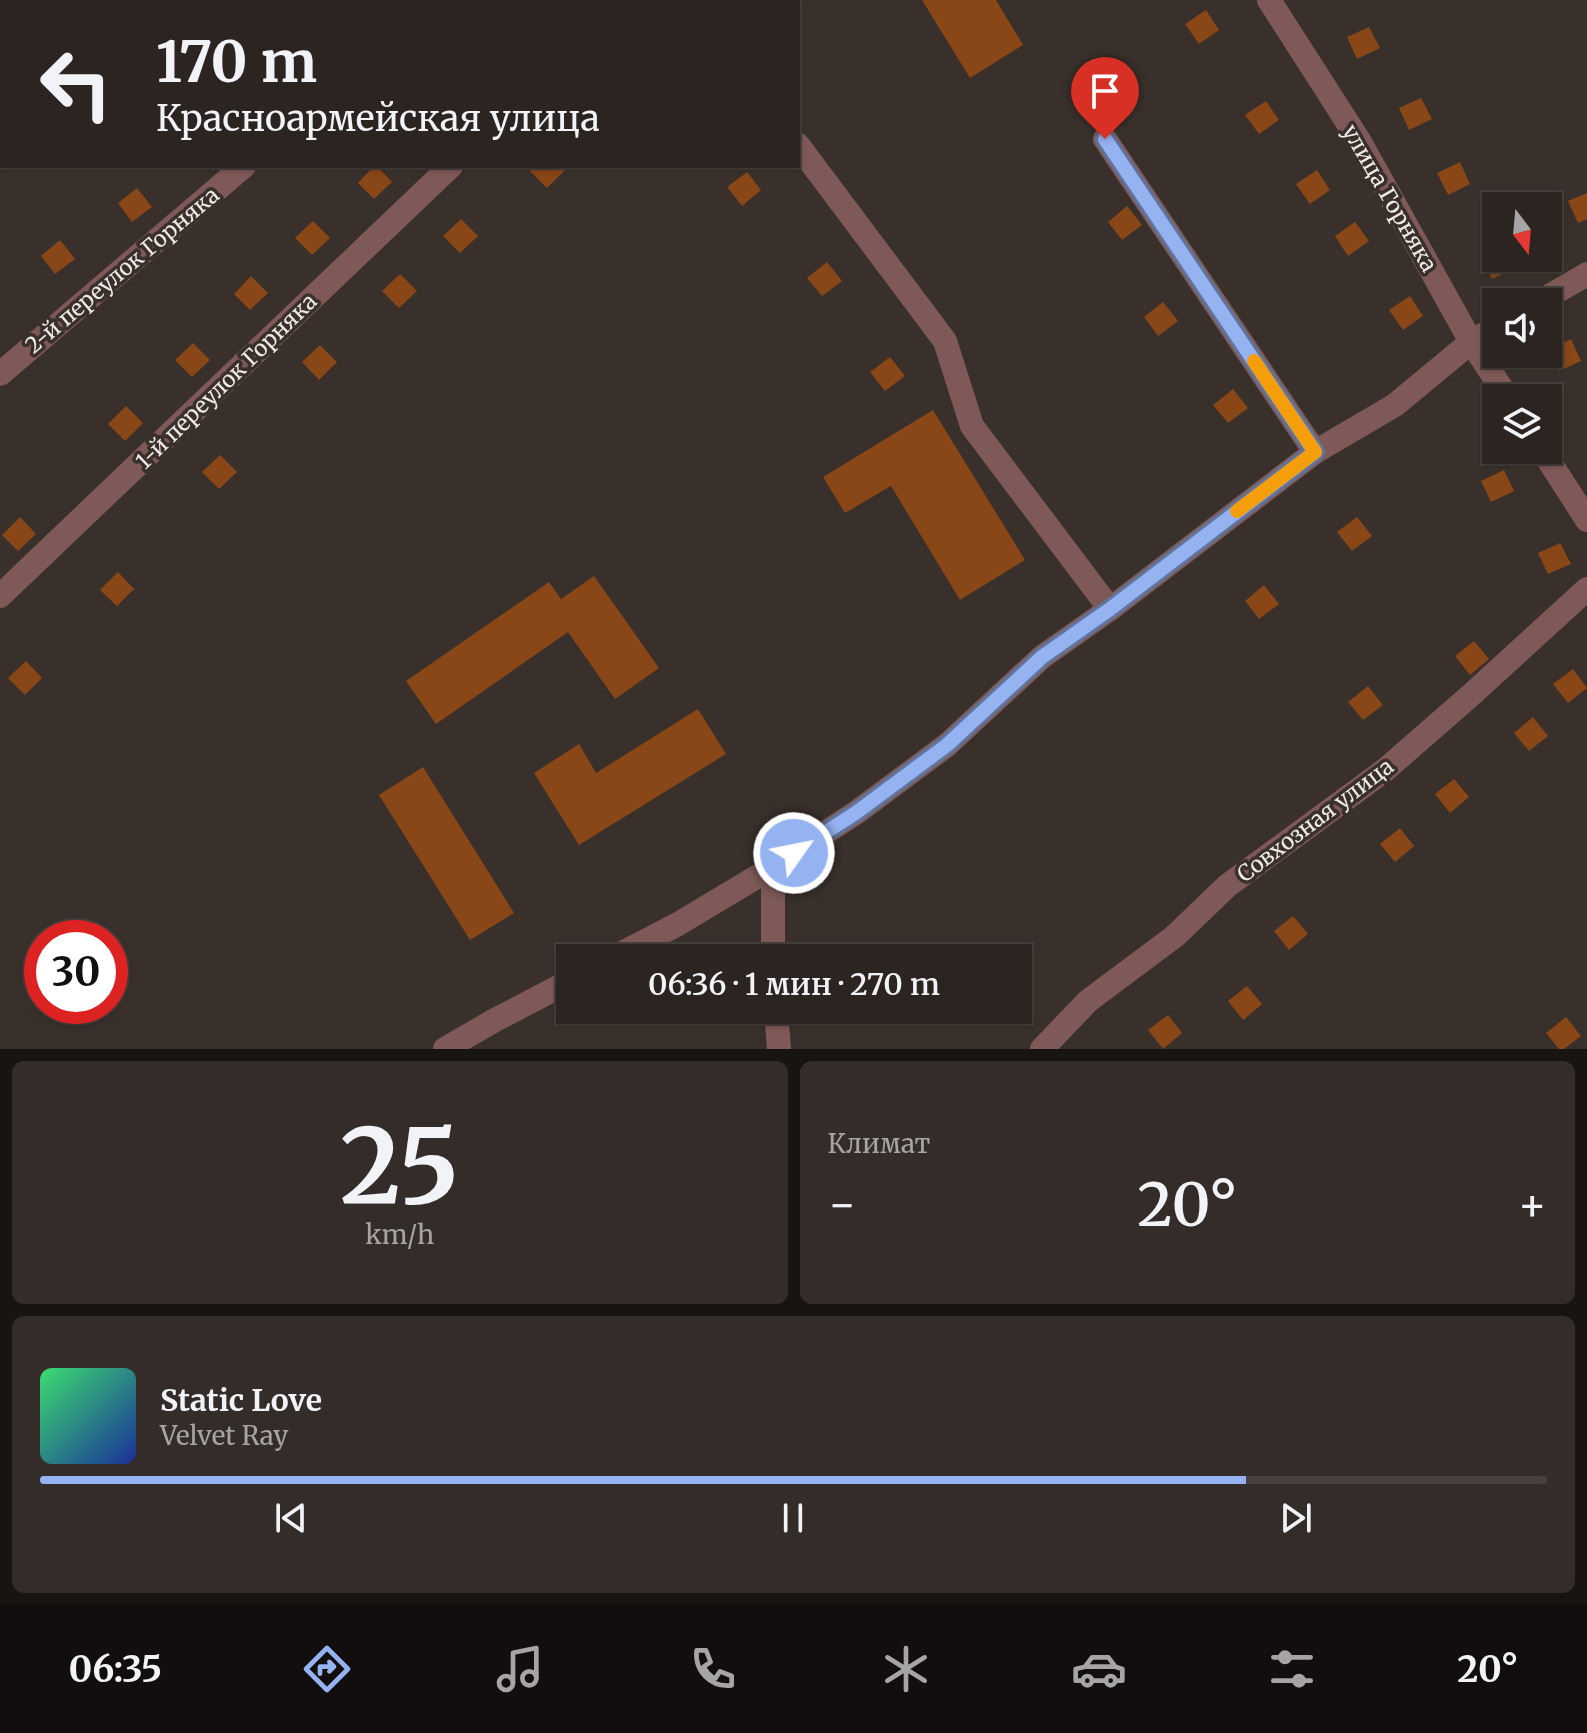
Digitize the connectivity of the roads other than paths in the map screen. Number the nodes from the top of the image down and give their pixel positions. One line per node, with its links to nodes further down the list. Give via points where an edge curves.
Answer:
1 (1269, 0): 9 (street, улица Горняка, via 1360,142)
2 (1105, 139): 12 (street)
3 (800, 148): 17 (street, via 945,341 972,426)
4 (242, 168): 10 (street, 2-й переулок Горняка)
5 (449, 168): 16 (street, 1-й переулок Горняка)
6 (1587, 274): 7 (street)
7 (1562, 289)
8 (1482, 335): 9 (street)
9 (1471, 342): 11 (street, улица Горняка); 12 (street, via 1395,405)
10 (0, 374)
11 (1499, 384)
12 (1315, 452): 17 (street)
13 (1551, 464): 14 (street)
14 (1587, 520)
15 (1587, 589): 25 (street, Совхозная улица, via 1385,770 1227,886 1175,936 1088,1001)
16 (0, 596)
17 (1110, 609): 18 (street, via 1042,657 947,745)
18 (773, 867): 19 (street); 20 (street)
19 (640, 944)
20 (773, 944)
21 (556, 988): 23 (street)
22 (777, 1024): 24 (street)
23 (445, 1049)
24 (779, 1049)
25 (1042, 1049)

